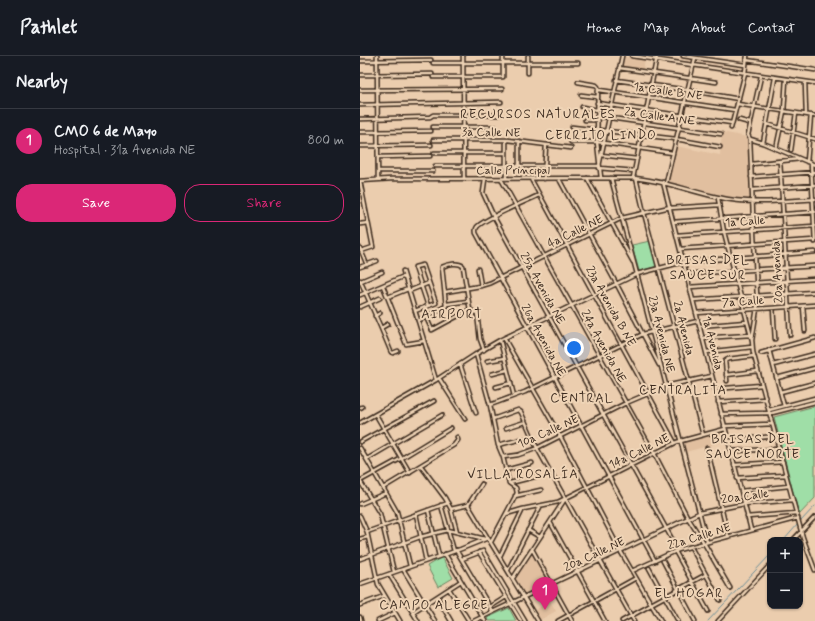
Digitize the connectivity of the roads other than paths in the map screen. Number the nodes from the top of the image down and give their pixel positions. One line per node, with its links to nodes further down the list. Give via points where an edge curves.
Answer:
1 (376, 56): 13 (street)
2 (463, 56): 17 (street)
3 (503, 56): 18 (street)
4 (528, 56): 19 (street)
5 (622, 56): 23 (street)
6 (632, 56): 10 (street)
7 (657, 56): 14 (street)
8 (683, 56): 12 (street)
9 (747, 56): 15 (street)
10 (640, 57): 14 (street)
11 (700, 57): 12 (street); 22 (street)
12 (695, 58): 21 (street)
13 (377, 60): 16 (street); 17 (street); 28 (street)
14 (656, 60): 21 (street); 26 (street)
15 (746, 60): 22 (street); 24 (street)
16 (360, 61)
17 (463, 63): 18 (street); 31 (street)
18 (503, 63): 19 (street); 31 (street, via 503,77)
19 (528, 63): 20 (street); 25 (street)
20 (578, 63)
21 (693, 65): 27 (street); 32 (street)
22 (745, 65): 27 (street)
23 (619, 68): 26 (street); 35 (street)
24 (815, 70)
25 (528, 73)
26 (653, 73): 32 (street); 40 (street)
27 (744, 73): 30 (street); 51 (street)
28 (377, 74): 29 (street); 31 (street); 43 (street)
29 (360, 75)
30 (761, 76): 33 (street); 61 (street)
31 (463, 77): 44 (street)
32 (690, 78): 37 (street); 46 (street)
33 (775, 78): 34 (street); 62 (street)
34 (786, 79): 38 (street); 66 (street)
35 (616, 80): 40 (street); 47 (street)
36 (578, 82): 45 (street, via 598,85)
37 (716, 82)
38 (805, 82): 39 (street); 68 (street)
39 (815, 83)
40 (651, 85): 46 (street); 50 (street)
41 (502, 89): 44 (street)
42 (360, 90): 43 (street)
43 (377, 90): 44 (street); 56 (street)
44 (463, 90): 52 (street)
45 (599, 90): 47 (street, 1a Calle B NE); 49 (street)
46 (687, 90): 51 (street); 55 (street)
47 (614, 93): 50 (street, 1a Calle B NE); 59 (street)
48 (582, 95): 49 (street)
49 (598, 97): 54 (street)
50 (649, 98): 55 (street, 1a Calle B NE); 64 (street)
51 (738, 99): 57 (street)
52 (464, 102): 53 (street); 56 (street); 69 (street)
53 (501, 102)
54 (597, 103): 59 (street); 63 (street)
55 (684, 103): 65 (street, 1a Calle B NE); 71 (street)
56 (377, 104): 58 (street); 76 (street)
57 (737, 104): 61 (street); 65 (street)
58 (360, 105)
59 (611, 105): 64 (street); 75 (street)
60 (582, 107): 63 (street)
61 (754, 107): 62 (street); 83 (street)
62 (770, 109): 66 (street); 84 (street)
63 (597, 110): 73 (street)
64 (646, 110): 71 (street); 81 (street)
65 (735, 110): 82 (street)
66 (784, 111): 67 (street); 91 (street)
67 (796, 113): 68 (street); 97 (street)
68 (806, 114): 72 (street)
69 (464, 115): 70 (street); 76 (street); 86 (street)
70 (498, 115)
71 (682, 115): 82 (street); 89 (street)
72 (811, 115): 74 (street); 100 (street)
73 (597, 116): 75 (street, 2a Calle A NE); 79 (street)
74 (815, 116)
75 (609, 117): 81 (street, 2a Calle A NE); 93 (street)
76 (377, 118): 77 (street); 96 (street)
77 (360, 119)
78 (585, 120): 79 (street)
79 (597, 120): 92 (street)
80 (739, 120): 83 (street)
81 (644, 123): 89 (street, 2a Calle A NE); 99 (street)
82 (732, 123): 90 (street)
83 (750, 123): 102 (street)
84 (767, 124): 91 (street); 111 (street)
85 (432, 127): 86 (street)
86 (464, 127): 87 (street); 106 (street)
87 (495, 127)
88 (572, 127): 92 (street)
89 (679, 128): 98 (street, 2a Calle A NE); 101 (street)
90 (731, 128)
91 (780, 128): 97 (street); 119 (street)
92 (597, 129): 93 (street); 109 (street)
93 (606, 130): 99 (street); 110 (street)
94 (430, 131): 96 (street)
95 (360, 132): 96 (street)
96 (377, 132): 114 (street)
97 (794, 133): 100 (street); 120 (street)
98 (721, 134)
99 (642, 135): 101 (street); 118 (street)
100 (809, 137): 103 (street); 131 (street)
101 (676, 139): 116 (street); 124 (street)
102 (750, 139): 111 (street); 132 (street)
103 (815, 139)
104 (433, 140): 106 (street, 3a Calle NE)
105 (506, 140): 106 (street, 3a Calle NE); 107 (street, 3a Calle NE); 123 (street)
106 (464, 141): 122 (street)
107 (519, 141): 115 (street, 3a Calle NE); 138 (street)
108 (571, 142): 109 (street)
109 (597, 142): 110 (street); 140 (street)
110 (603, 143): 118 (street); 126 (street)
111 (763, 143): 119 (street)
112 (431, 144): 114 (street)
113 (360, 146): 114 (street)
114 (378, 146): 127 (street)
115 (546, 146): 117 (street, 3a Calle NE); 139 (street)
116 (720, 147)
117 (571, 148)
118 (639, 148): 124 (street); 129 (street)
119 (776, 149): 128 (street)
120 (791, 150)
121 (434, 153): 122 (street)
122 (464, 153): 123 (street); 136 (street)
123 (506, 153): 137 (street)
124 (673, 153): 160 (street)
125 (430, 156): 127 (street)
126 (601, 156): 129 (street); 140 (street)
127 (378, 157): 141 (street)
128 (800, 159): 130 (street); 131 (street)
129 (637, 160): 143 (street)
130 (780, 161): 132 (street); 145 (street, 20a Avenida)
131 (807, 162): 133 (street)
132 (751, 164): 146 (street)
133 (811, 164): 134 (street); 144 (street)
134 (815, 165)
135 (435, 166): 136 (street)
136 (464, 166): 137 (street); 152 (street)
137 (506, 166): 138 (street); 154 (street)
138 (519, 166): 139 (street)
139 (545, 166): 140 (street); 156 (street)
140 (599, 167): 143 (street); 149 (street)
141 (378, 171): 142 (street); 158 (street)
142 (433, 171)
143 (634, 172): 151 (street)
144 (813, 173): 145 (street); 161 (street)
145 (781, 175): 146 (street); 162 (street, 20a Avenida)
146 (751, 177): 163 (street)
147 (485, 178): 152 (street, Calle Principal); 153 (street, Calle Principal); 176 (street, 25a Avenida NE, via 483,193)
148 (587, 178): 149 (street, Calle Principal); 157 (street, Calle Principal); 181 (street)
149 (601, 178): 150 (street, Calle Principal)
150 (611, 178): 151 (street, Calle Principal); 177 (street, 23a Avenida NE)
151 (635, 178): 160 (street, Calle Principal); 173 (street, 2a Avenida)
152 (464, 179): 158 (street, Calle Principal)
153 (501, 179): 154 (street, Calle Principal); 170 (street, 24a Avenida NE)
154 (506, 179): 155 (street, Calle Principal)
155 (531, 179): 156 (street, Calle Principal); 164 (street, 23a Avenida B NE)
156 (544, 179): 157 (street, Calle Principal)
157 (558, 179): 187 (street)
158 (378, 180): 159 (street, Calle Principal)
159 (360, 181): 180 (street)
160 (665, 183): 165 (street, Calle Principal); 171 (street, 1a Avenida)
161 (813, 185): 162 (street); 166 (street)
162 (782, 188): 163 (street); 167 (street, 20a Avenida)
163 (752, 190): 168 (street)
164 (539, 195): 170 (street); 192 (street, 23a Avenida B NE)
165 (718, 198): 168 (street, Calle Principal); 169 (street)
166 (814, 199): 167 (street, Calle Principal); 172 (street)
167 (782, 201): 168 (street, Calle Principal); 174 (street, 20a Avenida)
168 (752, 203): 175 (street)
169 (719, 205): 171 (street, 4a Calle NE); 178 (street)
170 (517, 206): 176 (street); 198 (street, 24a Avenida NE)
171 (670, 208): 173 (street, 4a Calle NE); 179 (street, 1a Avenida)
172 (814, 212): 174 (street); 183 (street)
173 (644, 213): 177 (street, 4a Calle NE); 208 (street, 2a Avenida)
174 (783, 214): 175 (street); 184 (street, 20a Avenida)
175 (753, 216): 178 (street); 185 (street)
176 (494, 217): 207 (street, 25a Avenida NE); 218 (street, 26a Avenida NE, via 479,226 476,233)
177 (622, 218): 181 (street, 4a Calle NE); 204 (street, 23a Avenida NE)
178 (721, 218): 179 (street); 186 (street)
179 (673, 222): 188 (street, 1a Avenida)
180 (368, 223): 182 (street); 195 (street, via 373,247)
181 (611, 223): 187 (street, 4a Calle NE); 204 (street)
182 (360, 224)
183 (815, 226): 184 (street, 1a Calle); 189 (street)
184 (784, 228): 185 (street, 1a Calle); 190 (street, 20a Avenida)
185 (754, 230): 186 (street, 1a Calle); 191 (street)
186 (724, 232): 188 (street, 1a Calle); 193 (street)
187 (588, 234): 192 (street, 4a Calle NE); 223 (street)
188 (676, 235): 194 (street, 1a Avenida)
189 (815, 240): 190 (street)
190 (785, 241): 191 (street); 197 (street, 20a Avenida)
191 (754, 243): 193 (street); 199 (street)
192 (566, 245): 198 (street, 4a Calle NE); 235 (street, 23a Avenida B NE)
193 (728, 245): 194 (street); 200 (street)
194 (680, 249): 202 (street, 1a Avenida)
195 (361, 250): 203 (street)
196 (815, 252): 197 (street)
197 (785, 254): 199 (street); 209 (street, 20a Avenida)
198 (544, 256): 207 (street, 4a Calle NE); 246 (street, 24a Avenida NE)
199 (755, 256): 200 (street); 211 (street)
200 (731, 258): 202 (street); 213 (street)
201 (377, 261): 203 (street)
202 (683, 262): 208 (street); 216 (street, 1a Avenida)
203 (367, 265): 206 (street)
204 (634, 265): 215 (street, 23a Avenida NE)
205 (815, 266): 209 (street)
206 (360, 267)
207 (521, 267): 218 (street, 4a Calle NE); 260 (street, 25a Avenida NE)
208 (659, 268): 215 (street); 268 (street, 2a Avenida)
209 (786, 268): 211 (street); 220 (street, 20a Avenida)
210 (478, 269): 228 (street)
211 (756, 270): 213 (street); 222 (street)
212 (403, 271): 217 (street)
213 (734, 271): 216 (street); 225 (street)
214 (382, 272): 221 (street)
215 (637, 274): 223 (street); 271 (street, 23a Avenida NE)
216 (686, 274): 229 (street, 1a Avenida)
217 (405, 278): 226 (street); 231 (street)
218 (500, 278): 228 (street, 4a Calle NE); 267 (street, 26a Avenida NE)
219 (815, 279): 220 (street)
220 (787, 280): 222 (street); 236 (street, 20a Avenida)
221 (360, 281): 234 (street)
222 (757, 282): 225 (street); 238 (street)
223 (616, 283): 235 (street); 272 (street)
224 (429, 284): 227 (street); 227 (street, via 423,266 415,267); 248 (street, via 436,303)
225 (738, 284): 229 (street); 240 (street)
226 (383, 286): 234 (street); 239 (street)
227 (422, 286): 231 (street); 248 (street)
228 (481, 286): 230 (street, 4a Calle NE)
229 (690, 287): 242 (street, 1a Avenida)
230 (466, 289): 232 (street, 4a Calle NE); 232 (street, via 463,266 445,266 442,267); 243 (street)
231 (409, 290): 239 (street); 256 (street)
232 (446, 292): 245 (street)
233 (815, 292): 236 (street)
234 (366, 293): 237 (street); 244 (street)
235 (594, 294): 246 (street); 282 (street, 23a Avenida B NE)
236 (788, 294): 238 (street); 251 (street, 20a Avenida)
237 (360, 295)
238 (757, 296): 240 (street); 252 (street)
239 (388, 297): 281 (street, via 406,344)
240 (740, 297): 242 (street); 255 (street)
241 (380, 298): 244 (street)
242 (693, 300): 258 (street, 1a Avenida)
243 (468, 301): 245 (street); 254 (street)
244 (370, 302): 250 (street); 259 (street)
245 (447, 304): 261 (street)
246 (571, 305): 260 (street); 291 (street, 24a Avenida NE)
247 (815, 305): 249 (street, 7a Calle)
248 (428, 306): 256 (street)
249 (803, 306): 251 (street, 7a Calle); 270 (street)
250 (360, 307)
251 (788, 307): 253 (street, 7a Calle); 274 (street, 20a Avenida)
252 (757, 308): 253 (street, 7a Calle); 255 (street, 7a Calle); 280 (street)
253 (773, 308): 278 (street)
254 (470, 310): 261 (street, via 432,330); 284 (street, via 477,313)
255 (744, 310): 258 (street, 7a Calle); 264 (street)
256 (415, 311): 262 (street)
257 (380, 313): 259 (street)
258 (696, 313): 263 (street, 1a Avenida)
259 (375, 316): 269 (street)
260 (549, 316): 267 (street); 297 (street, 25a Avenida NE)
261 (426, 317): 262 (street)
262 (418, 321): 281 (street)
263 (698, 321): 266 (street, 1a Avenida); 268 (street)
264 (747, 322): 266 (street); 273 (street)
265 (388, 324): 269 (street)
266 (699, 326): 276 (street, 1a Avenida)
267 (527, 327): 275 (street); 305 (street, 26a Avenida NE)
268 (675, 327): 271 (street); 308 (street, 2a Avenida)
269 (381, 328): 286 (street, via 391,352)
270 (806, 331)
271 (652, 332): 272 (street); 298 (street, 23a Avenida NE)
272 (643, 334): 282 (street); 298 (street)
273 (750, 335): 276 (street); 280 (street)
274 (790, 335)
275 (504, 338): 279 (street); 315 (street)
276 (702, 338): 287 (street, 1a Avenida)
277 (815, 338): 285 (street)
278 (775, 339)
279 (500, 340): 284 (street); 293 (street)
280 (752, 340): 283 (street)
281 (424, 341): 307 (street)
282 (622, 344): 291 (street); 318 (street, 23a Avenida B NE)
283 (752, 347): 287 (street); 292 (street)
284 (484, 350): 289 (street)
285 (769, 350): 288 (street); 296 (street)
286 (398, 351)
287 (706, 352): 304 (street, 1a Avenida)
288 (761, 353)
289 (476, 354): 295 (street); 326 (street)
290 (815, 354): 296 (street)
291 (598, 355): 297 (street); 325 (street, 24a Avenida NE)
292 (754, 356): 301 (street); 303 (street, via 726,360)
293 (504, 358): 294 (street); 300 (street)
294 (487, 362)
295 (460, 364): 307 (street); 329 (street)
296 (773, 365): 306 (street)
297 (576, 366): 305 (street); 333 (street, 25a Avenida NE)
298 (661, 368): 313 (street, 23a Avenida NE)
299 (815, 368): 306 (street)
300 (507, 370): 302 (street); 310 (street)
301 (758, 371): 303 (street); 312 (street)
302 (492, 374)
303 (726, 375): 309 (street)
304 (712, 376): 308 (street, 10a Calle NE); 316 (street, 1a Avenida)
305 (554, 377): 315 (street); 339 (street, 26a Avenida NE)
306 (777, 378): 317 (street)
307 (438, 379): 331 (street); 335 (street)
308 (688, 381): 313 (street, 10a Calle NE); 344 (street, 2a Avenida)
309 (727, 381)
310 (510, 383): 314 (street); 319 (street)
311 (815, 383): 317 (street)
312 (762, 385): 316 (street); 321 (street)
313 (666, 386): 318 (street, 10a Calle NE); 349 (street, 23a Avenida NE)
314 (496, 387)
315 (532, 388): 319 (street); 345 (street)
316 (715, 389): 323 (street, 1a Avenida)
317 (780, 392): 327 (street)
318 (649, 393): 325 (street, 10a Calle NE); 352 (street, 23a Avenida B NE)
319 (514, 396): 326 (street)
320 (815, 398): 327 (street)
321 (766, 399): 323 (street); 328 (street)
322 (434, 401): 343 (street)
323 (718, 402): 330 (street, 1a Avenida)
324 (815, 402): 328 (street)
325 (626, 403): 333 (street, 10a Calle NE); 360 (street, 24a Avenida NE)
326 (490, 405): 334 (street)
327 (784, 406): 328 (street)
328 (769, 411): 330 (street); 338 (street)
329 (476, 413)
330 (721, 414): 340 (street, 1a Avenida)
331 (376, 415): 337 (street); 343 (street)
332 (442, 415): 353 (street)
333 (605, 415): 339 (street, 10a Calle NE); 366 (street, 25a Avenida NE)
334 (493, 419): 336 (street, via 518,410); 354 (street)
335 (465, 420)
336 (525, 422): 342 (street); 356 (street)
337 (360, 424)
338 (772, 424): 340 (street, 14a Calle NE); 346 (street)
339 (582, 426): 345 (street, 10a Calle NE); 374 (street, 26a Avenida NE)
340 (725, 427): 344 (street, 14a Calle NE); 350 (street, 1a Avenida)
341 (451, 428): 362 (street)
342 (506, 428)
343 (385, 429): 351 (street); 353 (street)
344 (703, 435): 349 (street, 14a Calle NE)
345 (560, 436): 356 (street, 10a Calle NE); 380 (street)
346 (776, 436): 350 (street); 358 (street)
347 (457, 437): 368 (street, via 454,445)
348 (522, 439): 354 (street)
349 (681, 441): 352 (street, 14a Calle NE); 399 (street, 23a Avenida NE)
350 (728, 441): 359 (street, 1a Avenida)
351 (360, 442)
352 (675, 443): 360 (street, 14a Calle NE)
353 (394, 444): 362 (street); 363 (street)
354 (498, 445): 361 (street)
355 (360, 448): 363 (street)
356 (538, 448): 361 (street, 10a Calle NE); 386 (street)
357 (707, 448): 395 (street)
358 (779, 449): 359 (street); 364 (street)
359 (731, 451): 367 (street, 1a Avenida)
360 (654, 453): 366 (street, 14a Calle NE); 406 (street, 24a Avenida NE)
361 (503, 457): 369 (street)
362 (402, 458): 370 (street); 371 (street)
363 (367, 459): 370 (street)
364 (783, 462): 367 (street); 372 (street)
365 (532, 463): 369 (street)
366 (631, 464): 374 (street, 14a Calle NE); 411 (street, 25a Avenida NE)
367 (734, 465): 375 (street, 1a Avenida)
368 (421, 466): 371 (street); 389 (street)
369 (506, 470): 377 (street)
370 (375, 473): 376 (street); 381 (street)
371 (410, 473): 381 (street)
372 (786, 474): 375 (street); 379 (street)
373 (538, 476): 377 (street)
374 (609, 476): 380 (street, 14a Calle NE); 426 (street, 26a Avenida NE)
375 (738, 478): 383 (street, 1a Avenida)
376 (360, 481): 387 (street)
377 (509, 483): 385 (street, via 516,488 517,493)
378 (482, 484): 393 (street)
379 (789, 486): 383 (street); 388 (street)
380 (586, 487): 386 (street, 14a Calle NE); 436 (street)
381 (383, 488): 384 (street)
382 (541, 490): 385 (street)
383 (741, 491): 391 (street, 1a Avenida)
384 (386, 493): 387 (street); 408 (street)
385 (514, 496): 402 (street)
386 (565, 498): 394 (street, 14a Calle NE); 409 (street); 444 (street)
387 (370, 500): 390 (street); 410 (street, via 380,514)
388 (793, 500): 391 (street, 20a Calle); 400 (street)
389 (448, 503): 392 (street); 396 (street)
390 (360, 504)
391 (744, 504): 395 (street, 20a Calle); 404 (street, 1a Avenida)
392 (441, 505): 398 (street); 412 (street)
393 (468, 506): 396 (street); 425 (street)
394 (541, 506): 397 (street, 14a Calle NE); 413 (street)
395 (721, 508): 399 (street, 20a Calle); 420 (street)
396 (450, 509): 418 (street)
397 (523, 509): 402 (street, 14a Calle NE); 440 (street)
398 (428, 510): 401 (street); 417 (street)
399 (699, 513): 406 (street, 20a Calle NE); 428 (street, 23a Avenida NE)
400 (797, 513): 404 (street); 407 (street)
401 (416, 514): 408 (street); 419 (street)
402 (506, 514): 427 (street)
403 (360, 516): 416 (street)
404 (747, 517): 414 (street, 1a Avenida)
405 (815, 517): 415 (street)
406 (688, 518): 411 (street, 20a Calle NE); 428 (street, 24a Avenida NE)
407 (798, 518): 414 (street, 22a Calle NE); 415 (street)
408 (400, 520): 410 (street); 429 (street)
409 (550, 522): 422 (street); 454 (street)
410 (383, 526): 416 (street); 430 (street)
411 (666, 529): 426 (street, 20a Calle NE); 432 (street, 25a Avenida NE)
412 (448, 530): 417 (street); 418 (street); 434 (street)
413 (528, 530): 422 (street); 451 (street)
414 (751, 530): 420 (street, 22a Calle NE)
415 (802, 531): 423 (street); 452 (street)
416 (367, 532): 421 (street)
417 (434, 532): 419 (street); 439 (street)
418 (457, 532): 425 (street)
419 (420, 536): 429 (street); 443 (street)
420 (728, 536): 428 (street, 22a Calle NE)
421 (368, 537): 424 (street); 438 (street)
422 (540, 537): 431 (street)
423 (796, 537)
424 (360, 538)
425 (487, 538): 427 (street); 434 (street)
426 (644, 540): 436 (street, 20a Calle NE); 445 (street, 26a Avenida NE)
427 (491, 542): 440 (street)
428 (705, 542): 432 (street, 22a Calle NE); 465 (street)
429 (404, 543): 430 (street); 447 (street)
430 (388, 549): 438 (street); 453 (street)
431 (532, 549): 459 (street); 464 (street)
432 (676, 550): 445 (street, 22a Calle NE); 462 (street)
433 (692, 550): 457 (street)
434 (455, 551): 437 (street); 442 (street)
435 (479, 552): 442 (street); 471 (street); 476 (street, via 483,551)
436 (621, 552): 444 (street, 20a Calle NE); 455 (street)
437 (445, 554): 439 (street); 461 (street)
438 (372, 555): 441 (street); 458 (street)
439 (439, 556): 443 (street)
440 (500, 556): 451 (street)
441 (360, 559)
442 (462, 559): 481 (street)
443 (426, 561): 447 (street)
444 (600, 561): 454 (street, 20a Calle NE); 467 (street)
445 (655, 561): 455 (street, 22a Calle NE)
446 (663, 561): 468 (street)
447 (410, 566): 450 (street)
448 (649, 568): 472 (street)
449 (767, 568): 510 (street)
450 (403, 569): 453 (street); 477 (street)
451 (508, 570): 459 (street)
452 (815, 570)
453 (394, 572): 456 (street)
454 (578, 572): 464 (street, 20a Calle NE); 475 (street)
455 (632, 572): 460 (street)
456 (389, 574): 458 (street); 483 (street)
457 (705, 575): 462 (street); 474 (street)
458 (377, 578): 463 (street); 469 (street)
459 (513, 578): 473 (street)
460 (636, 578): 467 (street); 479 (street)
461 (461, 581): 466 (street); 489 (street)
462 (692, 582): 468 (street); 482 (street)
463 (360, 584)
464 (552, 584): 473 (street, 20a Calle NE); 486 (street)
465 (730, 588)
466 (449, 589): 470 (street); 496 (street)
467 (616, 589): 475 (street); 487 (street)
468 (679, 589): 472 (street); 509 (street)
469 (384, 596): 480 (street); 485 (street)
470 (437, 597): 477 (street); 495 (street)
471 (506, 597): 478 (street); 481 (street)
472 (665, 597): 479 (street); 508 (street)
473 (524, 598): 476 (street, 20a Calle NE); 501 (street)
474 (720, 600)
475 (593, 601): 486 (street); 504 (street)
476 (514, 602): 478 (street, 20a Calle NE); 500 (street)
477 (425, 604): 483 (street); 494 (street)
478 (511, 604): 484 (street, 20a Calle NE); 499 (street)
479 (652, 604): 487 (street); 507 (street)
480 (360, 605)
481 (490, 607): 484 (street)
482 (708, 611)
483 (413, 612): 493 (street)
484 (493, 612): 489 (street, 20a Calle NE)
485 (395, 613): 491 (street); 492 (street)
486 (569, 615): 502 (street); 503 (street)
487 (631, 616): 505 (street); 506 (street)
488 (360, 617): 490 (street)
489 (483, 617): 497 (street, 20a Calle NE); 498 (street)
490 (361, 621)
491 (378, 621)
492 (400, 621)
493 (418, 621)
494 (435, 621)
495 (452, 621)
496 (468, 621)
497 (474, 621)
498 (485, 621)
499 (521, 621)
500 (525, 621)
501 (538, 621)
502 (558, 621)
503 (572, 621)
504 (605, 621)
505 (622, 621)
506 (634, 621)
507 (661, 621)
508 (678, 621)
509 (695, 621)
510 (718, 621)

